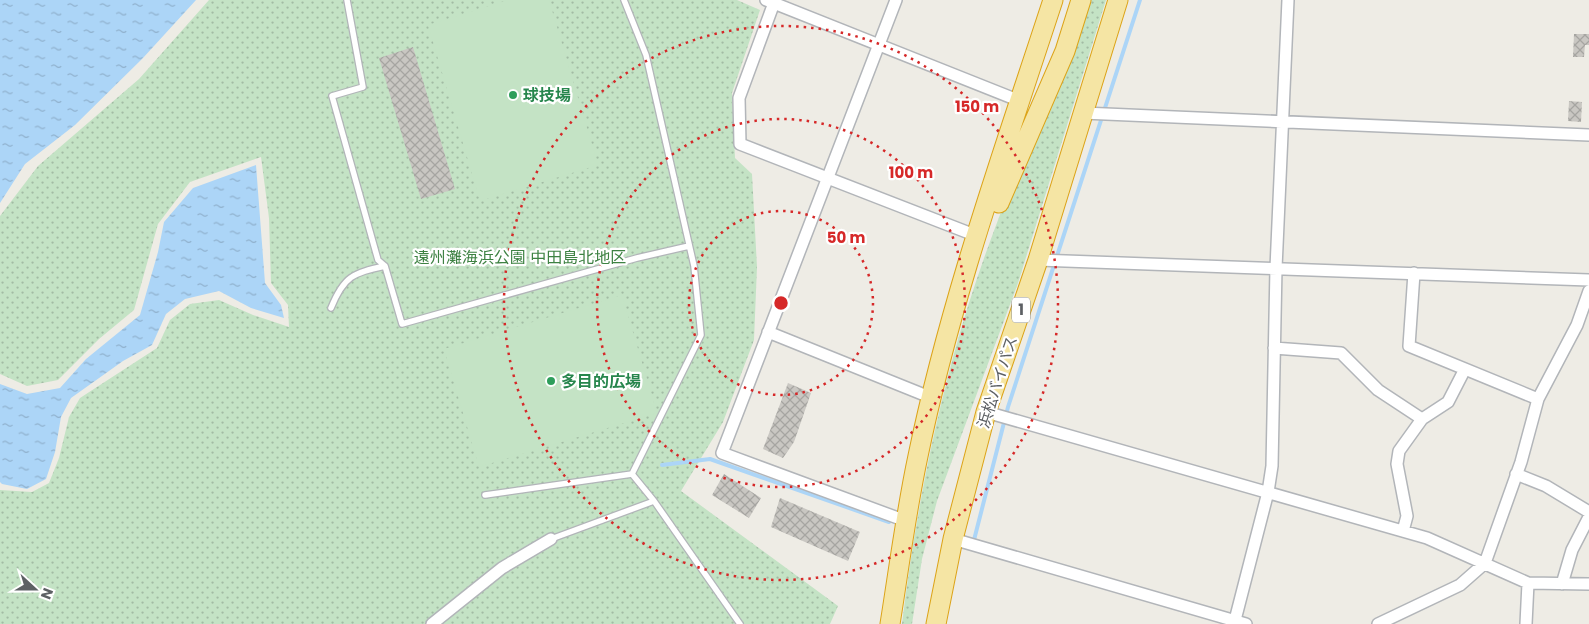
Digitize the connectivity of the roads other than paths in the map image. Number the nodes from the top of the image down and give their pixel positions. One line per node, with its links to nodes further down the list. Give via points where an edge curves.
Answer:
1 (347, 0): 18 (lane, via 363,87 332,96 378,260)
2 (624, 0): 16 (lane, via 646,55)
3 (896, 0): 9 (street)
4 (1053, 0): 10 (highway)
5 (1081, 0): 22 (highway, via 1065,51)
6 (1118, 0): 11 (highway, 浜松バイパス / 1)
7 (1288, 0): 12 (street)
8 (772, 1): 9 (street); 14 (street, via 738,98 740,144)
9 (880, 45): 10 (street); 14 (street)
10 (1020, 101): 15 (highway)
11 (1088, 113): 12 (street); 17 (highway, 浜松バイパス / 1)
12 (1283, 123): 13 (street); 19 (street)
13 (1589, 136)
14 (827, 179): 15 (street); 25 (street)
15 (977, 236): 22 (highway)
16 (689, 246): 18 (lane, via 402,324); 32 (lane, via 701,335)
17 (1042, 260): 19 (street); 30 (highway, 浜松バイパス / 1)
18 (385, 266): 24 (lane, via 352,275 339,290)
19 (1276, 268): 20 (street); 26 (street)
20 (1414, 273): 21 (street); 27 (street, via 1409,346)
21 (1589, 280)
22 (963, 281): 28 (highway)
23 (1589, 291): 29 (street, via 1577,324)
24 (332, 308)
25 (768, 332): 28 (street); 39 (street, via 722,454)
26 (1274, 348): 31 (street, via 1340,353 1378,390); 34 (street, via 1272,466)
27 (1465, 369): 29 (street); 31 (street, via 1448,402)
28 (932, 398): 39 (highway)
29 (1538, 399): 33 (street)
30 (992, 413): 34 (street); 42 (highway, 浜松バイパス / 1)
31 (1422, 419): 40 (street, via 1399,451 1397,464 1407,516)
32 (632, 474): 35 (lane); 36 (lane)
33 (1516, 474): 37 (street, via 1546,486); 43 (street)
34 (1268, 492): 40 (street); 47 (street)
35 (485, 495)
36 (654, 501): 41 (lane); 49 (lane)
37 (1589, 512)
38 (1589, 517): 45 (street, via 1572,550)
39 (906, 521): 50 (highway)
40 (1403, 531): 43 (street)
41 (551, 539): 48 (street, via 502,568)
42 (953, 539): 47 (street); 51 (highway, 浜松バイパス / 1)
43 (1485, 563): 44 (street); 53 (street, via 1460,585)
44 (1528, 584): 45 (street); 54 (street)
45 (1562, 584): 46 (street)
46 (1589, 584)
47 (1234, 622): 52 (street)
48 (432, 624)
49 (740, 624)
50 (890, 624)
51 (936, 624)
52 (1246, 624)
53 (1378, 624)
54 (1526, 624)

